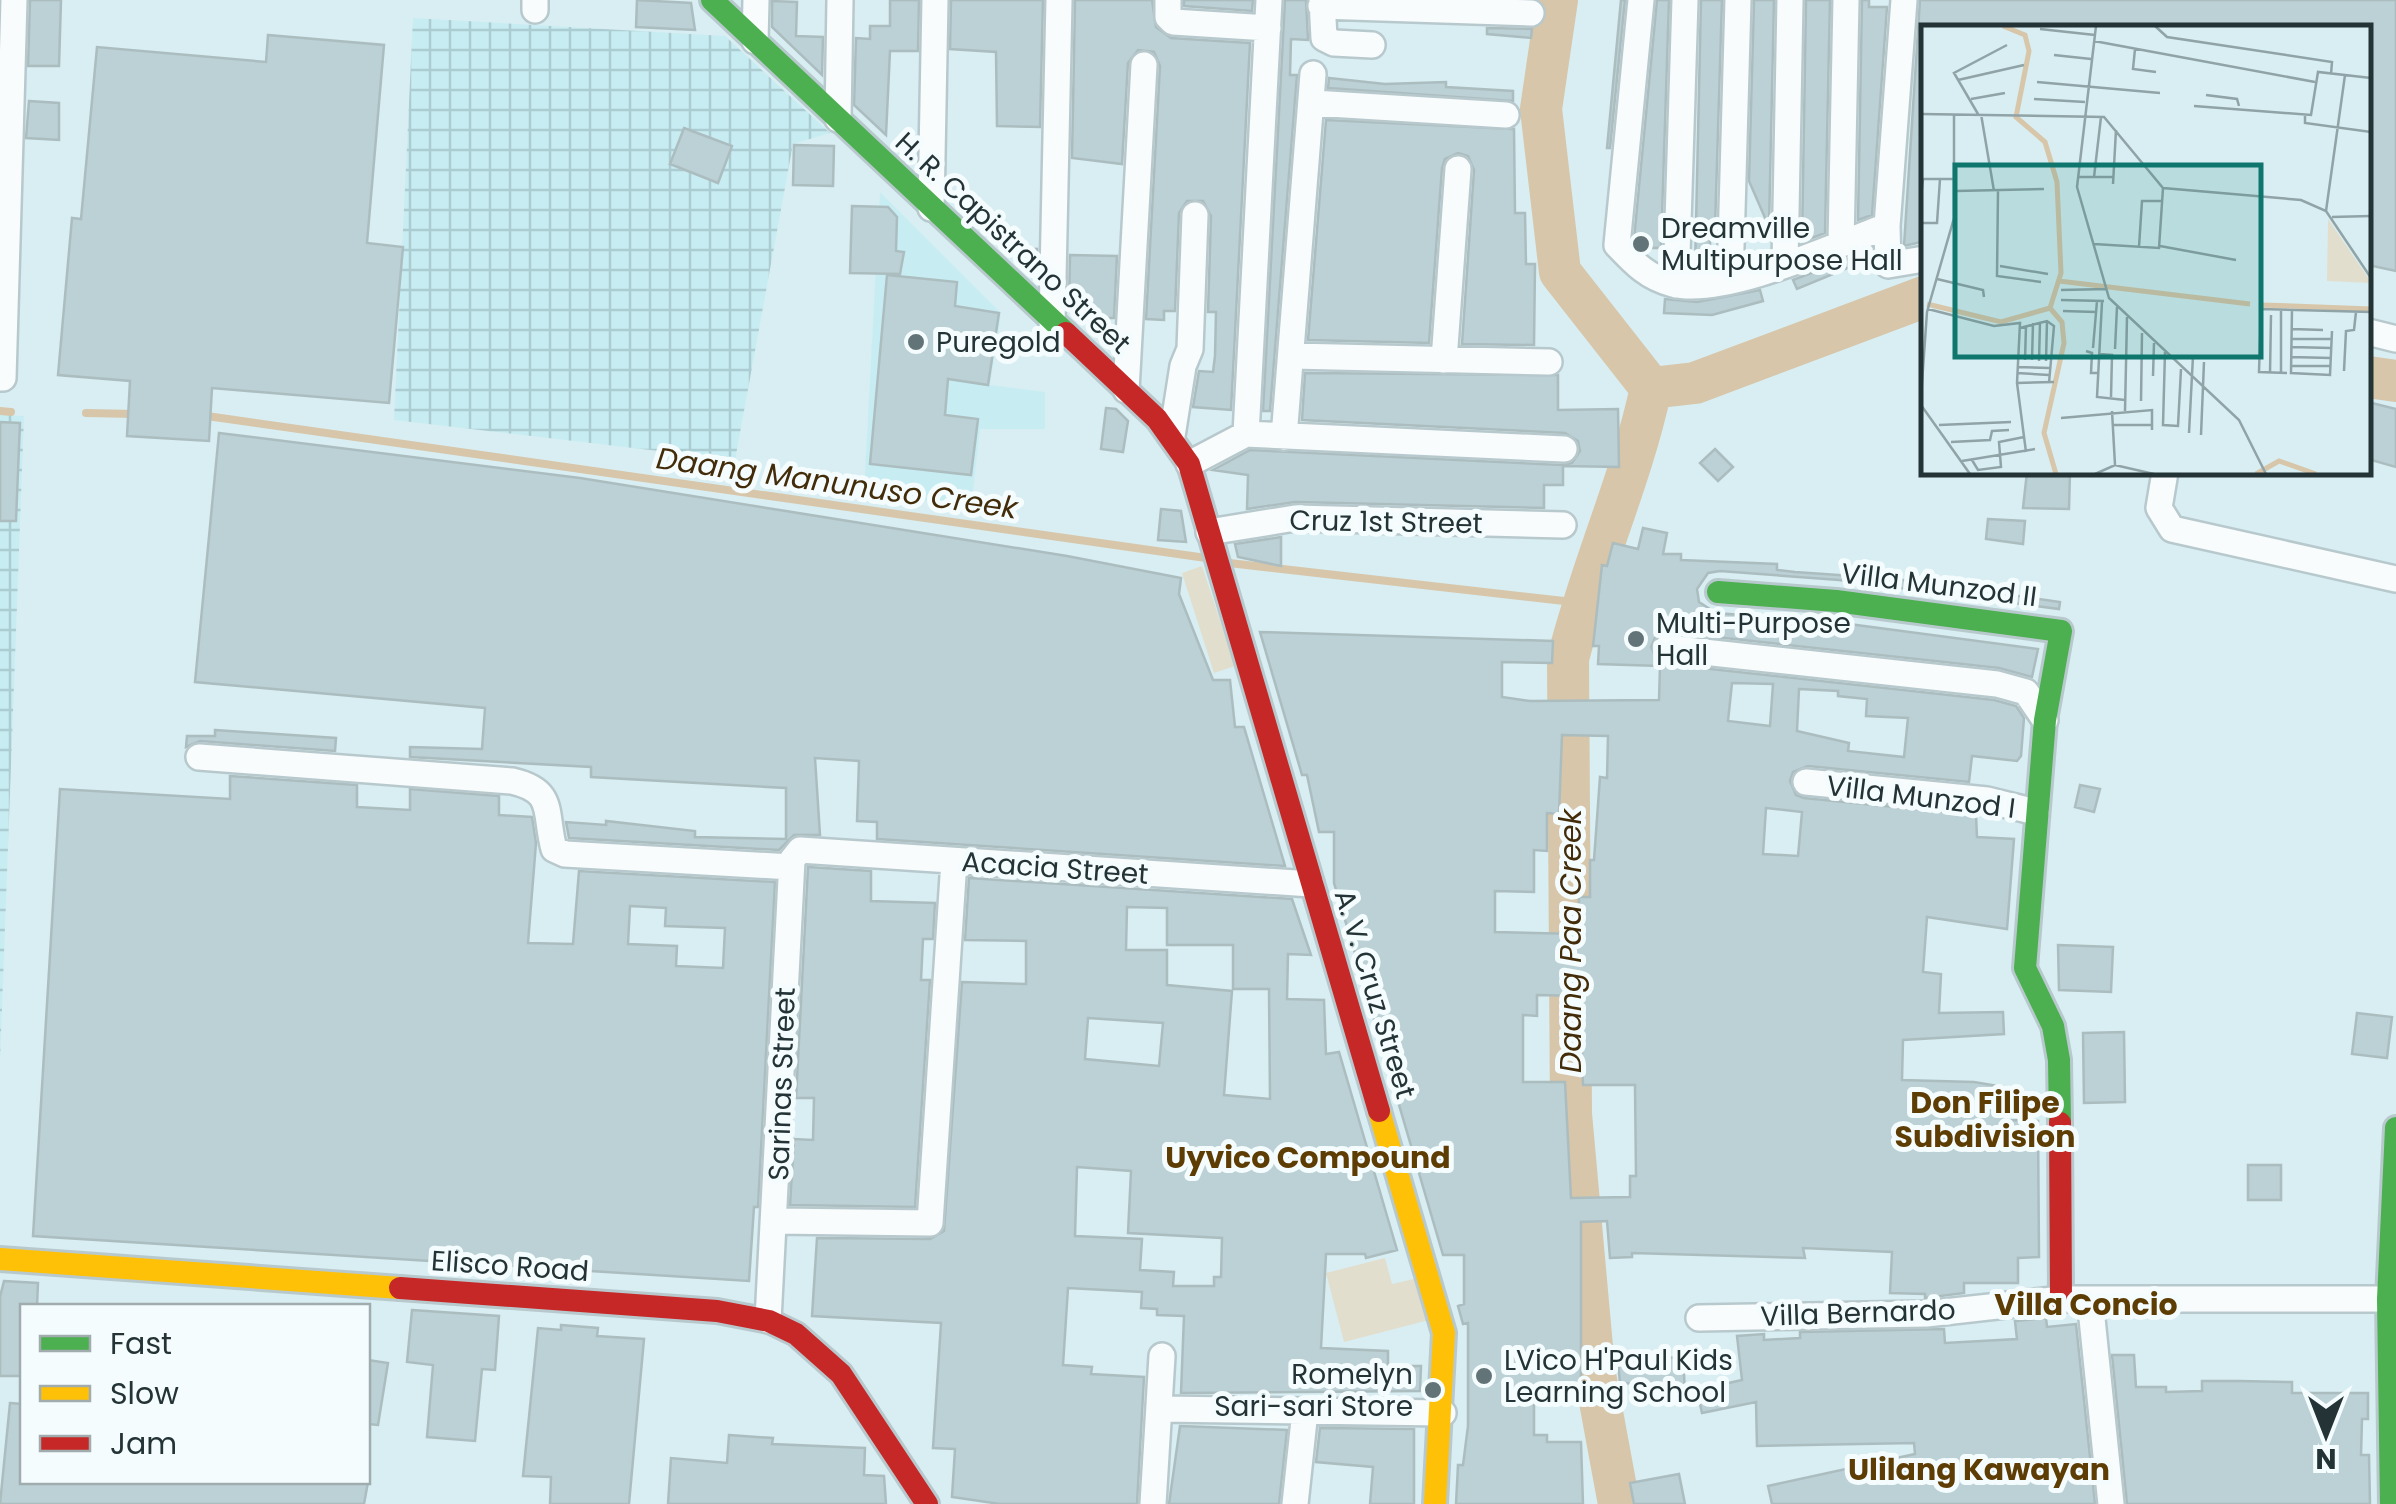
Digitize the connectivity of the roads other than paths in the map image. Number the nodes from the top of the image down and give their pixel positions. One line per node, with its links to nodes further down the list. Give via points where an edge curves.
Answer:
1 (14, 0): 18 (street)
2 (712, 0): 19 (street, H. R. Capistrano Street)
3 (756, 0): 19 (street)
4 (840, 0): 25 (street)
5 (935, 0): 28 (street)
6 (1058, 0): 36 (street)
7 (1168, 0): 17 (street, via 1171,22)
8 (1269, 0): 17 (street)
9 (1642, 0): 35 (street, via 1617,245 1642,272)
10 (1685, 0): 35 (street)
11 (1738, 0): 34 (street)
12 (1790, 0): 33 (street)
13 (1846, 0): 31 (street)
14 (1904, 0): 30 (street)
15 (1321, 3): 16 (street); 20 (street, via 1324,38)
16 (1531, 13)
17 (1268, 28): 45 (street)
18 (7, 30): 27 (street)
19 (755, 41): 25 (street, H. R. Capistrano Street)
20 (1372, 45)
21 (1144, 65): 44 (street)
22 (1313, 74): 23 (street)
23 (1313, 103): 24 (street); 40 (street)
24 (1506, 114)
25 (838, 119): 28 (street, H. R. Capistrano Street)
26 (1458, 169): 41 (street)
27 (4, 178): 37 (street)
28 (931, 208): 36 (street, H. R. Capistrano Street)
29 (1195, 214): 46 (street, via 1190,349)
30 (1887, 226): 31 (street); 32 (street, via 1888,265)
31 (1842, 243): 33 (street)
32 (1921, 260)
33 (1784, 264): 34 (street)
34 (1730, 281): 35 (street)
35 (1676, 285)
36 (1052, 323): 44 (street, H. R. Capistrano Street)
37 (2, 331): 43 (street)
38 (2371, 333): 39 (street)
39 (2396, 339)
40 (1293, 356): 41 (street); 47 (street)
41 (1444, 360): 42 (street)
42 (1549, 362)
43 (2, 378)
44 (1126, 390): 46 (street, H. R. Capistrano Street)
45 (1246, 434): 47 (street); 49 (street)
46 (1172, 436): 49 (street, H. R. Capistrano Street)
47 (1284, 437): 48 (street)
48 (1564, 448)
49 (1189, 464): 52 (street, H. R. Capistrano Street)
50 (2165, 475): 53 (street, via 2160,508 2172,529)
51 (1563, 525): 52 (street, Cruz 1st Street, via 1295,518)
52 (1215, 550): 62 (street, A. V. Cruz Street)
53 (2396, 579)
54 (1718, 592): 56 (street, Villa Munzod II, via 2061,631)
55 (1668, 648): 56 (street, via 1997,684 2026,692)
56 (2045, 720): 59 (street)
57 (199, 757): 60 (street, Acacia Street, via 535,786 544,796 554,850 565,854)
58 (1806, 782): 59 (street, Villa Munzod I, via 1986,800)
59 (2036, 812): 66 (street, via 2024,968 2053,1026 2059,1060)
60 (796, 859): 61 (street, Acacia Street); 64 (street, Sarinas Street)
61 (954, 861): 62 (street, Acacia Street); 64 (street, via 930,1223)
62 (1311, 884): 75 (street, A. V. Cruz Street, via 1444,1333)
63 (2396, 1128): 68 (street)
64 (776, 1221): 70 (street, Sarinas Street)
65 (0, 1259): 70 (street, Elisco Road)
66 (2061, 1299): 67 (street, Villa Bernardo); 69 (street, Villa Bernardo, via 1926,1314)
67 (2090, 1299): 68 (street, Villa Bernardo); 80 (street)
68 (2388, 1299): 72 (street)
69 (1699, 1318)
70 (768, 1320): 76 (street, Elisco Road, via 813,1346 848,1386)
71 (1162, 1356): 73 (street)
72 (2392, 1392): 81 (street)
73 (1160, 1409): 74 (street); 77 (street)
74 (1304, 1411): 75 (street); 78 (street)
75 (1442, 1412): 79 (street, A. V. Cruz Street)
76 (927, 1504)
77 (1153, 1504)
78 (1294, 1504)
79 (1435, 1504)
80 (2111, 1504)
81 (2391, 1504)

